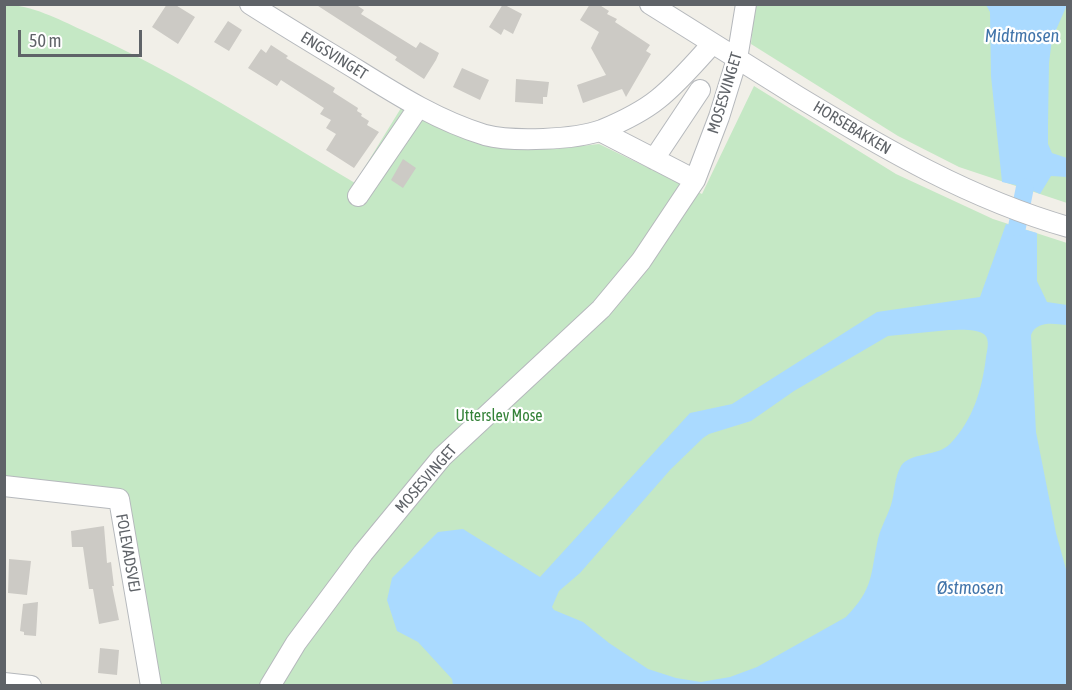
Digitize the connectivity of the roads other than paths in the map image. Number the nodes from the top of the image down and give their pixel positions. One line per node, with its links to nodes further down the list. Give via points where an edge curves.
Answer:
1 (250, 4): 7 (street, ENGSVINGET)
2 (650, 4): 4 (street, HORSEBAKKEN)
3 (747, 4): 5 (street, MOSESVINGET)
4 (712, 44): 5 (street, HORSEBAKKEN); 8 (street, ENGSVINGET, via 658,99)
5 (737, 59): 10 (street, MOSESVINGET); 12 (street, HORSEBAKKEN, via 922,169 989,201)
6 (700, 90): 9 (street)
7 (418, 108): 8 (street, ENGSVINGET, via 488,135 560,138); 11 (street)
8 (600, 130): 9 (street)
9 (654, 159): 10 (street)
10 (695, 180): 17 (street, MOSESVINGET, via 641,261 601,309 427,475 363,553)
11 (358, 196)
12 (1059, 225)
13 (4, 486): 16 (street, FOLEVADSVEJ, via 119,499)
14 (4, 683): 15 (street)
15 (31, 686)
16 (151, 686)
17 (270, 686)

